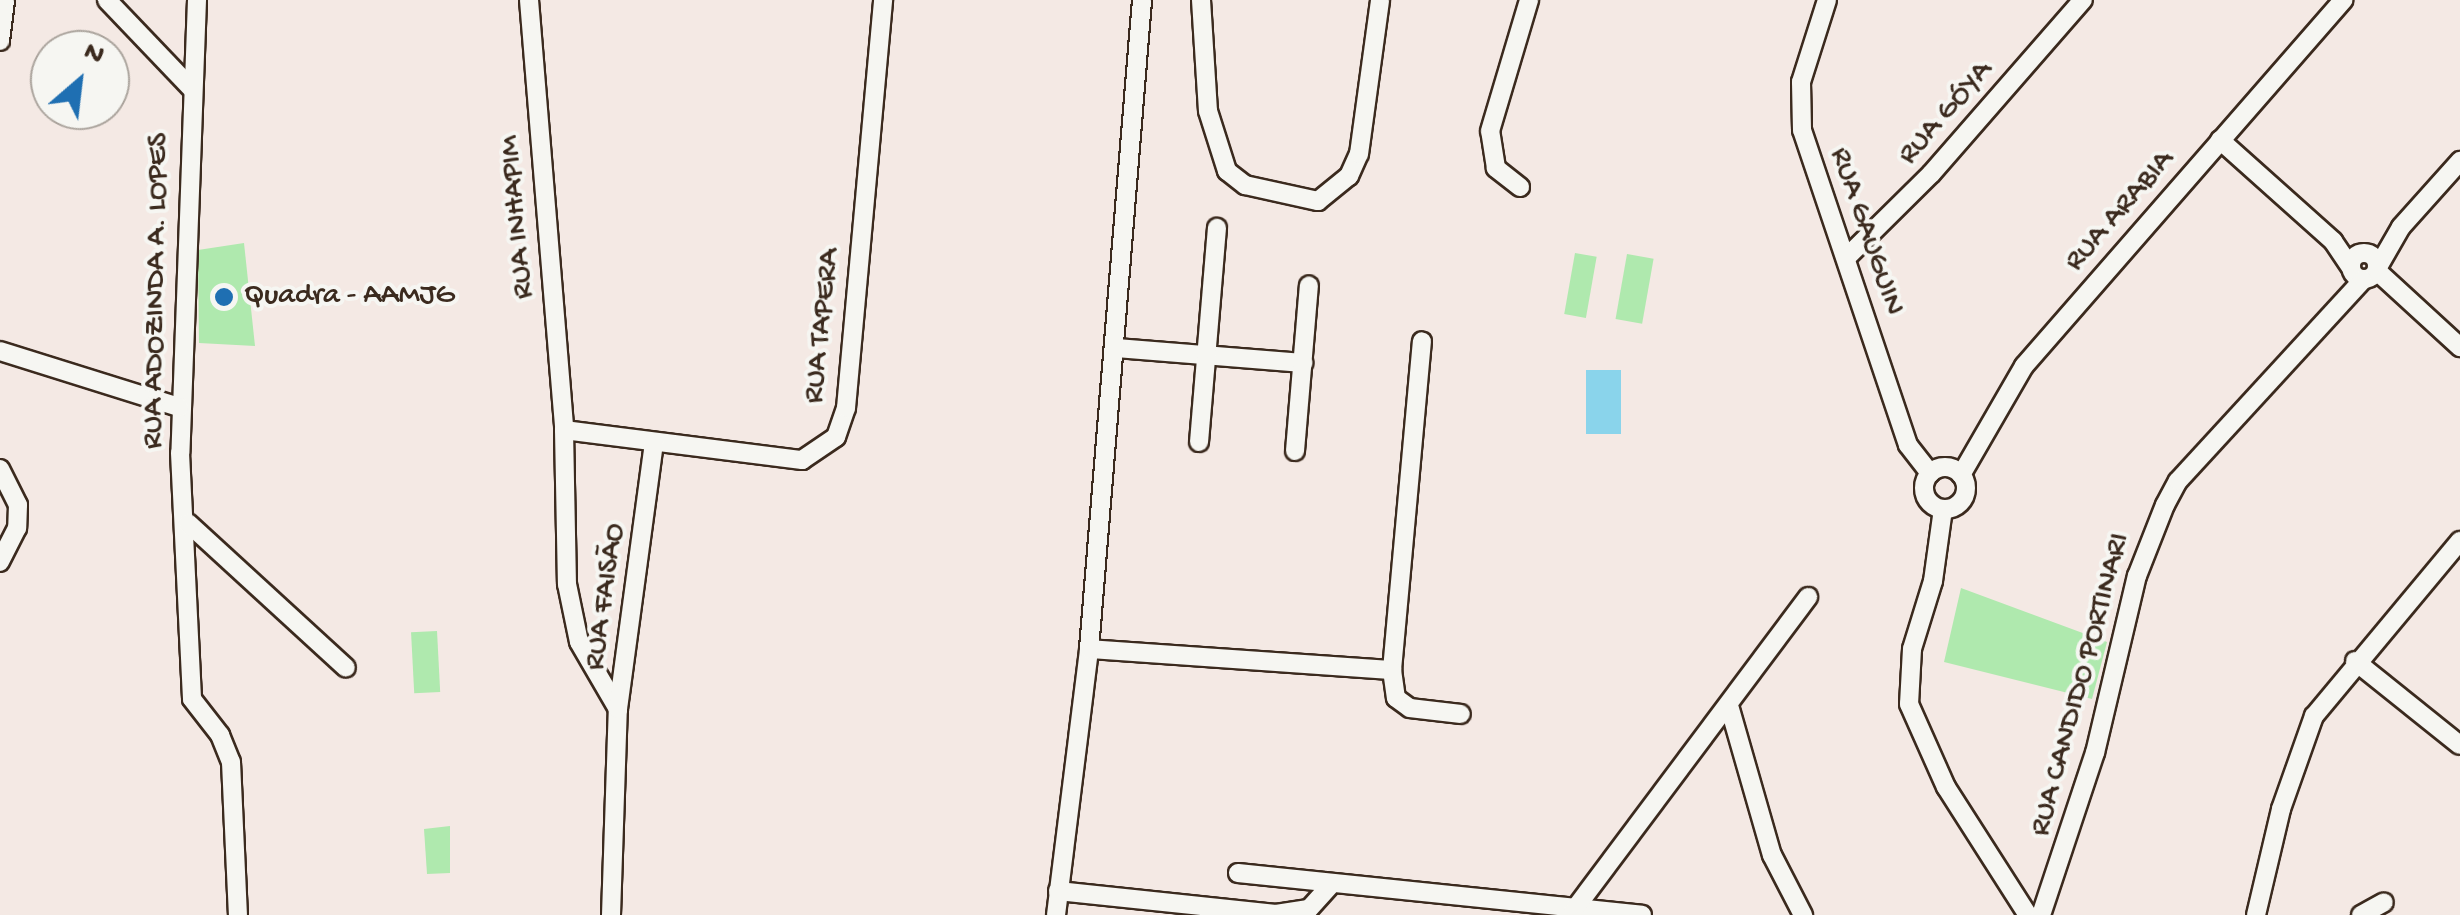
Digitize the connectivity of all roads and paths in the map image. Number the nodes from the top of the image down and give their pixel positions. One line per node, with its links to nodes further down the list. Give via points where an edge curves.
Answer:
1 (6, 0): 13 (street)
2 (107, 0): 14 (street)
3 (197, 0): 14 (street, RUA ADOZINDA A. LOPES)
4 (529, 0): 29 (street, RUA INHAPIM)
5 (884, 0): 30 (street, RUA TAPERA, via 846,408 836,436 802,460)
6 (1142, 0): 24 (street)
7 (1201, 0): 8 (street, via 1208,111 1227,171 1245,185 1318,201 1349,176 1359,154)
8 (1380, 0)
9 (1529, 0): 17 (street, via 1490,131 1496,168)
10 (1827, 0): 19 (street, RUA GAUGUIN, via 1810,41 1799,106 1814,172)
11 (2083, 0): 19 (street, RUA GÓYA, via 1931,174)
12 (2344, 0): 15 (street, RUA ARABIA)
13 (0, 41)
14 (191, 88): 28 (street, RUA ADOZINDA A. LOPES)
15 (2220, 140): 20 (street); 35 (street, RUA ARABIA, via 2024,366)
16 (2460, 161): 20 (street, RUA CANDIDO PORTINARI)
17 (1520, 187)
18 (1218, 228): 26 (street)
19 (1846, 258): 34 (street, RUA GAUGUIN, via 1908,444)
20 (2364, 268): 23 (street); 61 (street, RUA CANDIDO PORTINARI, via 2178,481 2152,530 2095,753)
21 (1309, 286): 27 (street)
22 (1422, 341): 44 (street)
23 (2460, 347)
24 (1116, 348): 26 (street); 41 (street)
25 (0, 351): 28 (street)
26 (1206, 353): 27 (street); 31 (street)
27 (1303, 363): 32 (street)
28 (179, 408): 37 (street, RUA ADOZINDA A. LOPES)
29 (564, 430): 30 (street, RUA TAPERA); 45 (street, RUA FAISÃO, via 571,614 595,678)
30 (654, 442): 45 (street, RUA FAISÃO)
31 (1199, 442)
32 (1295, 451)
33 (0, 470): 39 (street, via 18,517)
34 (1930, 474): 35 (street, via 1944,467); 36 (street, via 1925,495)
35 (1960, 475): 36 (street, RUA ARABIA, via 1964,497)
36 (1943, 508): 60 (street, RUA ARABIA, via 1910,704 1946,787)
37 (188, 523): 43 (street); 55 (street, RUA ADOZINDA A. LOPES, via 192,699 220,735 230,762)
38 (2460, 540): 42 (street)
39 (0, 562)
40 (1808, 598): 46 (street)
41 (1089, 649): 44 (street); 51 (street)
42 (2355, 661): 48 (street); 62 (street, via 2329,691 2298,753)
43 (346, 668)
44 (1392, 670): 47 (street, via 1396,698 1410,708)
45 (618, 708): 56 (street)
46 (1730, 708): 54 (street); 59 (street, via 1772,855)
47 (1461, 714)
48 (2460, 745)
49 (1238, 873): 50 (street)
50 (1329, 887): 51 (street, via 1321,902 1294,914); 53 (street)
51 (1058, 891): 57 (street)
52 (2384, 902): 63 (street)
53 (1501, 909): 54 (street)
54 (1574, 910): 58 (street)
55 (238, 915)
56 (611, 915)
57 (1056, 915)
58 (1642, 915)
59 (1802, 915)
60 (2028, 915)
61 (2041, 915)
62 (2256, 915)
63 (2361, 915)

